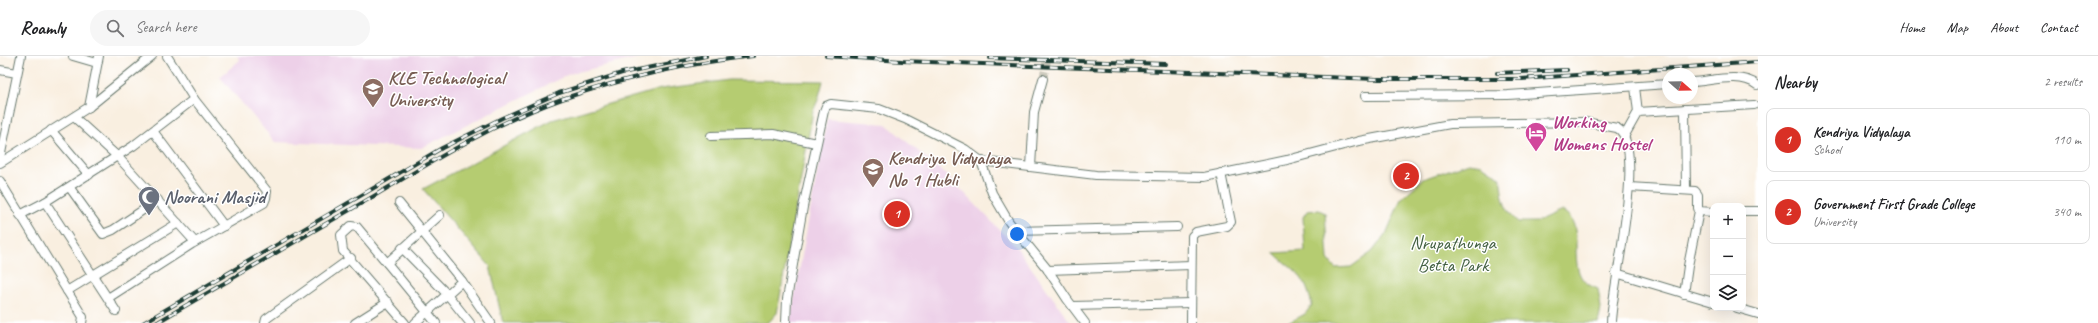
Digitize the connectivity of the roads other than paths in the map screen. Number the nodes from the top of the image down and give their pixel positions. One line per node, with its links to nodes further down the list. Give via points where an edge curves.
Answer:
1 (21, 56): 7 (street)
2 (73, 56): 5 (street)
3 (152, 56): 16 (street)
4 (167, 56): 14 (street)
5 (98, 59): 16 (street)
6 (0, 70): 7 (street)
7 (17, 73): 26 (street)
8 (1043, 79): 29 (street, via 1034,112)
9 (1698, 81): 11 (street, via 1739,78 1748,79)
10 (1662, 85): 12 (street)
11 (1757, 85)
12 (1635, 87): 13 (street, via 1508,95); 18 (street)
13 (1365, 96)
14 (194, 99): 21 (street); 46 (street, via 267,191 264,203)
15 (1754, 105): 17 (street)
16 (89, 107): 19 (street)
17 (1685, 109): 18 (street); 35 (street)
18 (1638, 112): 22 (street)
19 (74, 117): 20 (street); 25 (street)
20 (51, 130): 28 (street); 31 (street)
21 (153, 131): 25 (street); 46 (street)
22 (1625, 135): 30 (street, via 1617,128 1585,122 1450,124 1359,141 1287,160); 33 (street)
23 (711, 136): 24 (street, via 773,134)
24 (816, 143): 27 (street, via 826,106 852,105 879,109 905,119 965,149); 79 (street, via 787,299)
25 (118, 156): 31 (street); 36 (street)
26 (0, 158)
27 (981, 161): 29 (street); 49 (street, via 992,194)
28 (0, 163)
29 (1031, 167): 30 (street, via 1096,175 1204,176)
30 (1221, 173): 54 (street, via 1230,224 1194,233)
31 (90, 175): 34 (street)
32 (0, 181): 43 (street)
33 (1629, 187): 35 (street); 56 (street)
34 (70, 188): 36 (street, via 103,234); 37 (street)
35 (1686, 190): 39 (street, via 1697,193)
36 (158, 200): 45 (street)
37 (45, 202): 43 (street); 57 (street)
38 (399, 203): 48 (street)
39 (1699, 211): 42 (street); 61 (street)
40 (1746, 211): 41 (street)
41 (1758, 211)
42 (1710, 212)
43 (20, 215): 59 (street)
44 (440, 215): 48 (street)
45 (178, 223): 50 (street); 57 (street)
46 (224, 226): 50 (street)
47 (1177, 227): 49 (street)
48 (422, 230): 51 (street); 58 (street)
49 (1016, 230): 55 (street)
50 (195, 242): 62 (street)
51 (402, 248): 53 (street); 60 (street)
52 (351, 258): 53 (street, via 343,251 341,235 356,226); 64 (street); 72 (street, via 266,319)
53 (387, 263): 69 (street)
54 (1191, 265): 55 (street); 65 (street)
55 (1048, 270): 66 (street)
56 (1616, 273): 61 (street); 82 (street)
57 (93, 275): 59 (street); 62 (street)
58 (462, 281): 60 (street); 78 (street)
59 (67, 291): 71 (street, via 83,317)
60 (448, 294): 69 (street); 77 (street)
61 (1684, 294): 63 (street)
62 (108, 298): 67 (street)
63 (1710, 301)
64 (388, 302): 73 (street); 74 (street)
65 (1191, 303): 66 (street); 81 (street)
66 (1073, 306): 80 (street)
67 (116, 311)
68 (1746, 311): 70 (street)
69 (427, 312): 75 (street); 76 (street)
70 (1758, 314)
71 (82, 323)
72 (265, 323)
73 (355, 323)
74 (405, 323)
75 (415, 323)
76 (436, 323)
77 (470, 323)
78 (491, 323)
79 (786, 323)
80 (1085, 323)
81 (1191, 323)
82 (1611, 323)

